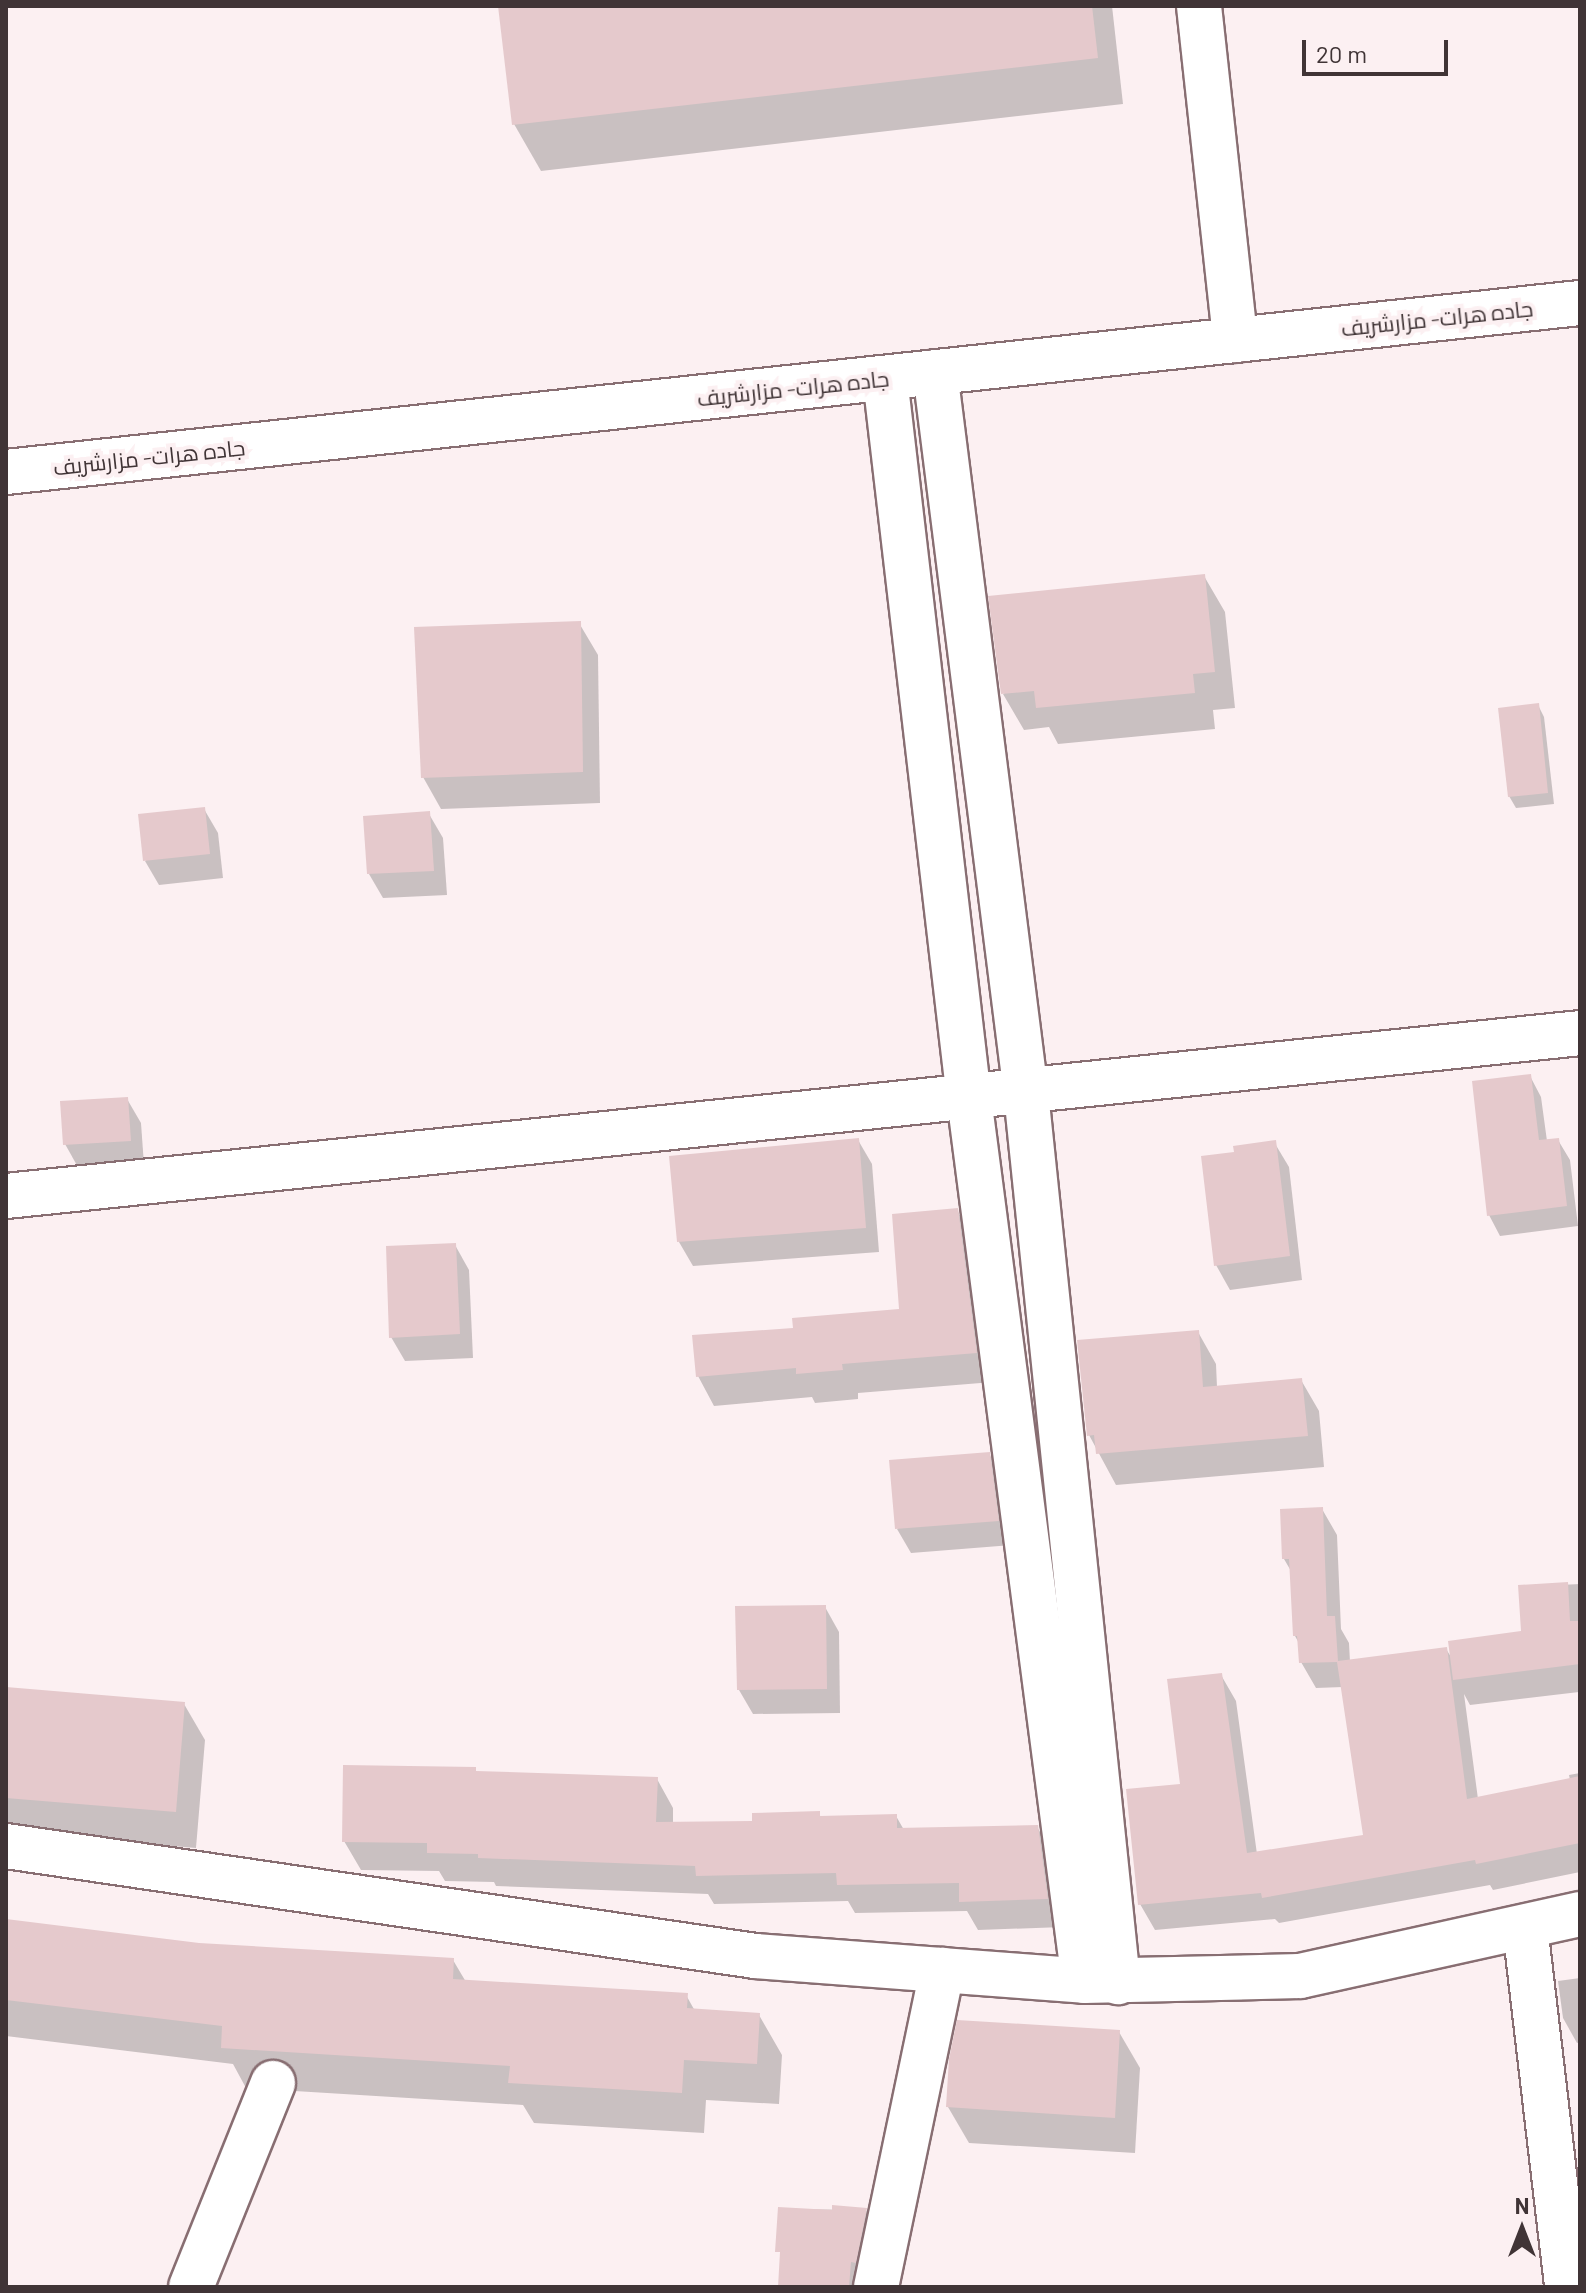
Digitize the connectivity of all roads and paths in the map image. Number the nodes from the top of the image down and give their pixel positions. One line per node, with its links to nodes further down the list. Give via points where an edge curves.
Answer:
1 (1199, 6): 3 (main road)
2 (1580, 303): 3 (main road, جاده هرات- مزارشریف)
3 (1235, 340): 4 (main road, جاده هرات- مزارشریف)
4 (935, 372): 5 (main road, جاده هرات- مزارشریف); 8 (main road)
5 (885, 378): 6 (main road, جاده هرات- مزارشریف); 9 (main road)
6 (6, 472)
7 (1580, 1033): 8 (main road)
8 (1026, 1093): 9 (main road); 15 (main road)
9 (969, 1098): 10 (main road); 15 (main road)
10 (6, 1196)
11 (6, 1846): 14 (main road, via 755,1956)
12 (1580, 1914): 13 (main road)
13 (1525, 1927): 15 (main road, via 1300,1976); 19 (main road)
14 (942, 1970): 15 (main road); 18 (main road)
15 (1101, 1982)
16 (273, 2083): 17 (main road)
17 (191, 2287)
18 (876, 2287)
19 (1567, 2287)

